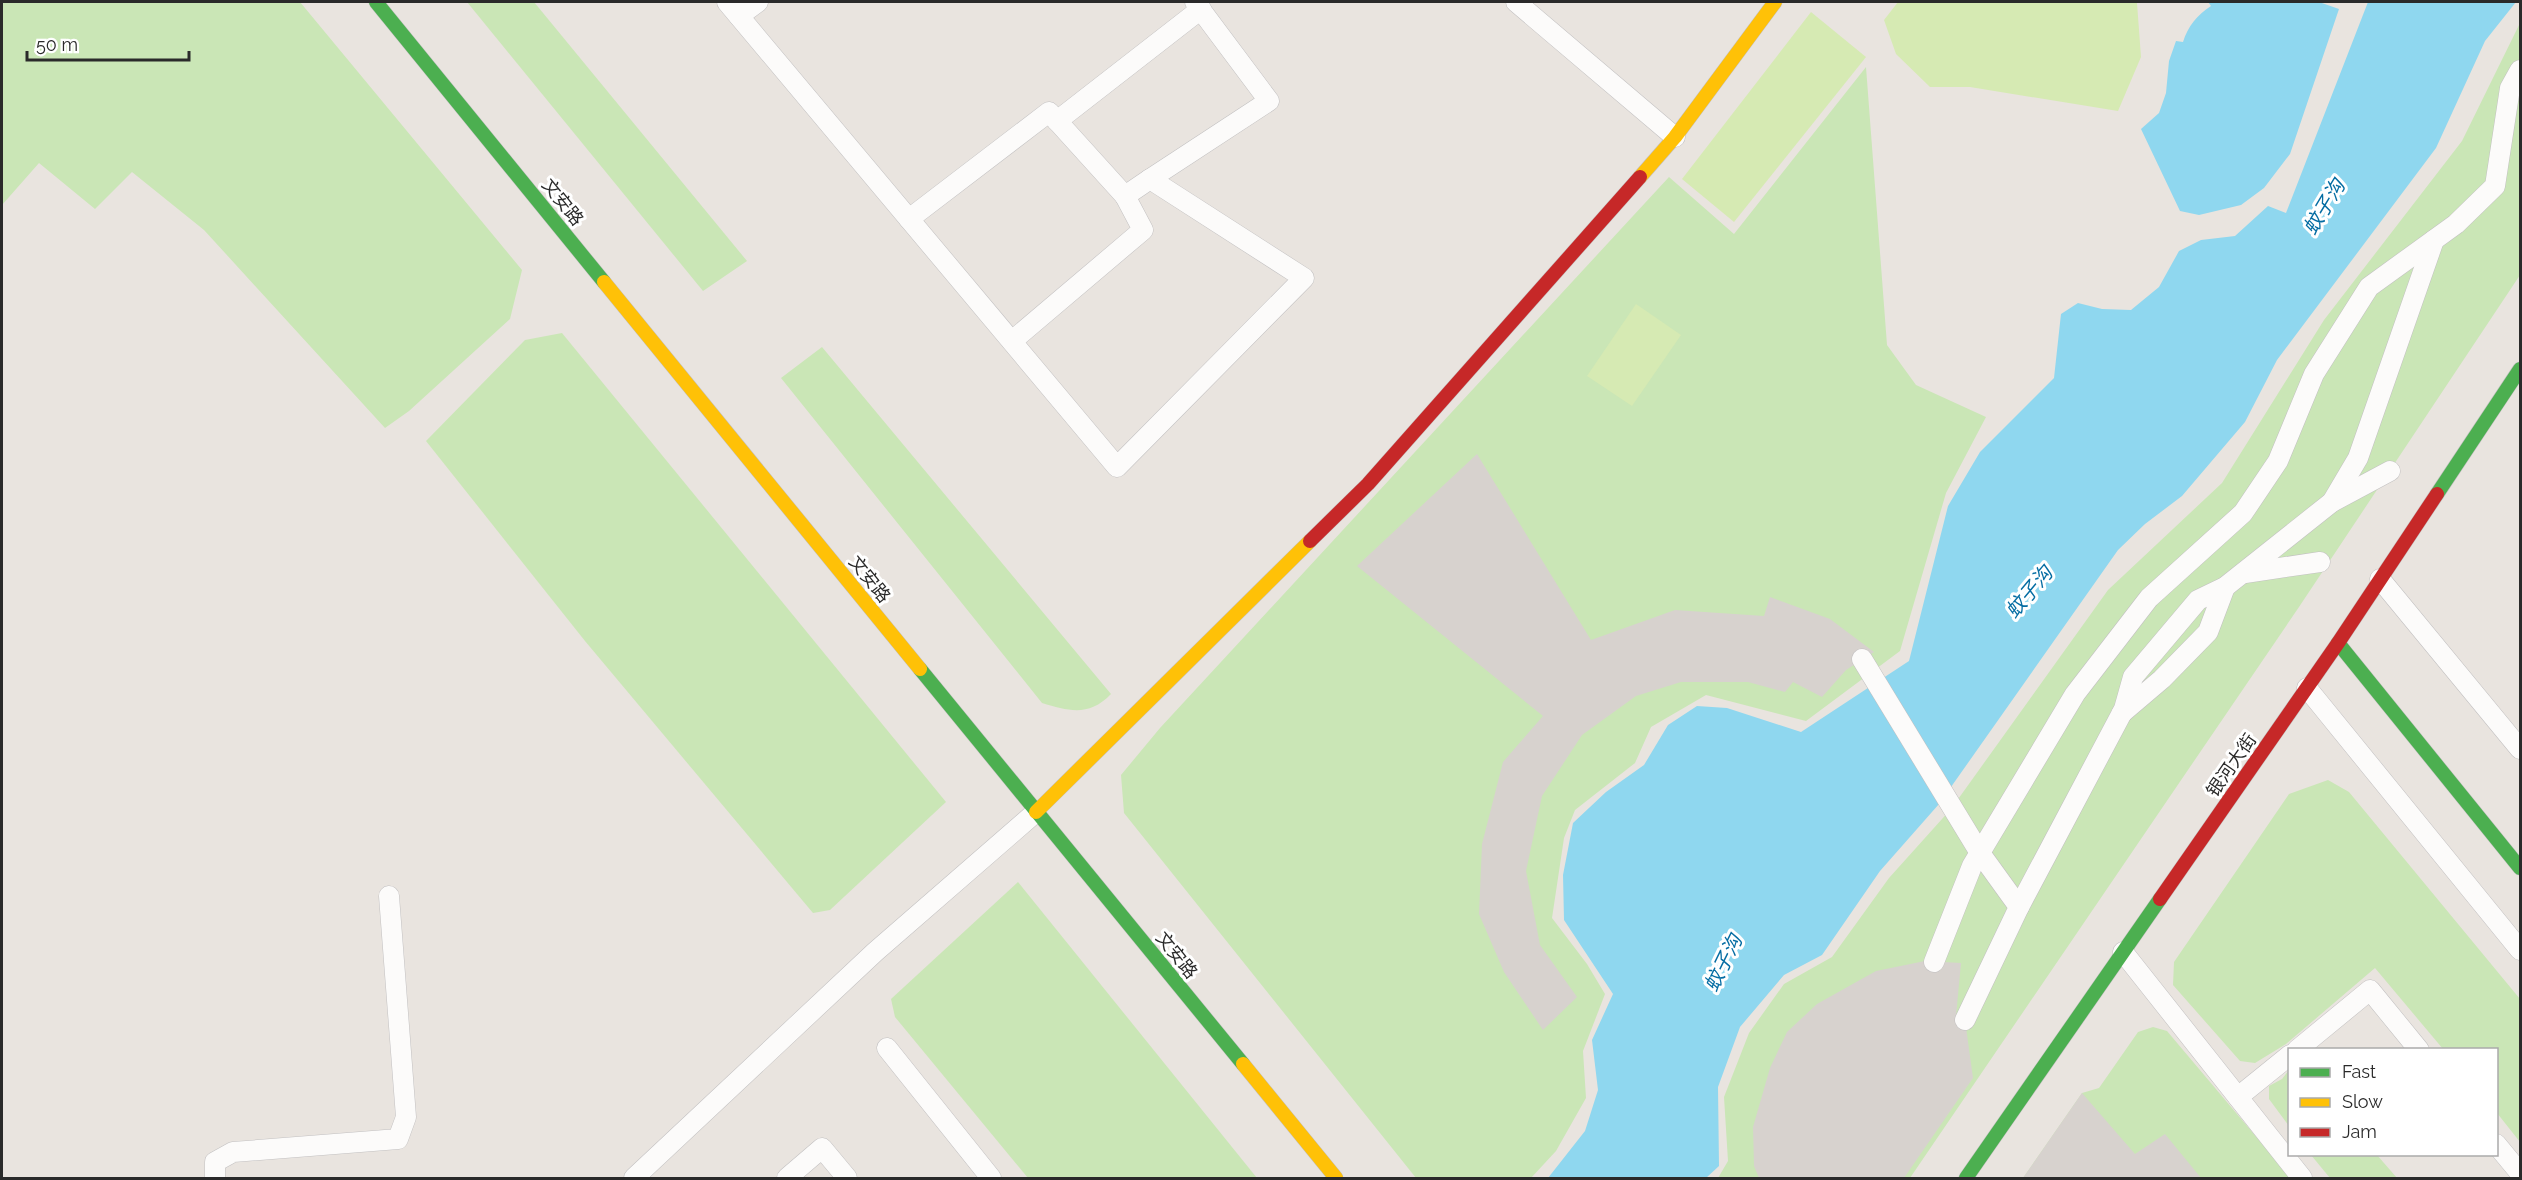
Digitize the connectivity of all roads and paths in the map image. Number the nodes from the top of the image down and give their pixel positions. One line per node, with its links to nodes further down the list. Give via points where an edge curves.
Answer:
1 (376, 2): 27 (main road, 文安路)
2 (758, 2): 6 (street)
3 (1516, 2): 9 (street)
4 (1775, 2): 9 (main road)
5 (1198, 5): 8 (street); 10 (street, via 1269,101)
6 (733, 9): 12 (street)
7 (2520, 70): 13 (street, via 2510,88 2495,186)
8 (1057, 121): 11 (street); 12 (street, via 1049,112)
9 (1675, 137): 27 (main road, via 1368,484)
10 (1150, 179): 11 (street); 14 (street, via 1304,278 1117,467)
11 (1125, 196): 14 (street, via 1143,230)
12 (909, 219): 14 (street)
13 (2434, 240): 17 (street, via 2358,458); 28 (street, via 2368,287 2314,375 2278,461 2243,513 2149,598 2082,685)
14 (1012, 341)
15 (2520, 369): 20 (main road, 银河大街)
16 (2390, 471): 17 (street)
17 (2332, 502): 19 (street)
18 (2320, 562): 19 (street)
19 (2243, 573): 21 (street)
20 (2380, 579): 22 (main road, 银河大街); 26 (street)
21 (2225, 587): 25 (street, via 2208,632); 25 (street, via 2198,600 2133,677)
22 (2338, 643): 24 (main road, 银河大街); 29 (main road)
23 (1862, 659): 28 (street)
24 (2307, 688): 32 (street); 33 (main road, 银河大街)
25 (2122, 713): 31 (street)
26 (2520, 749)
27 (1036, 812): 44 (street, via 875,952); 48 (main road, 文安路)
28 (1980, 853): 31 (street); 34 (street)
29 (2520, 868)
30 (389, 896): 43 (street, via 406,1117 398,1139 233,1152 215,1162)
31 (2019, 907): 35 (street)
32 (2520, 950)
33 (2123, 952): 40 (street); 49 (main road, 银河大街)
34 (1934, 962)
35 (1965, 1020)
36 (886, 1048): 47 (street)
37 (2299, 1048): 38 (street, via 2370,990)
38 (2417, 1048)
39 (2288, 1056): 40 (street)
40 (2238, 1097): 50 (street)
41 (2498, 1146): 42 (street)
42 (2520, 1173)
43 (215, 1179)
44 (634, 1179)
45 (787, 1179): 46 (street, via 822,1148)
46 (847, 1179)
47 (991, 1179)
48 (1336, 1179)
49 (1966, 1179)
50 (2302, 1179)

